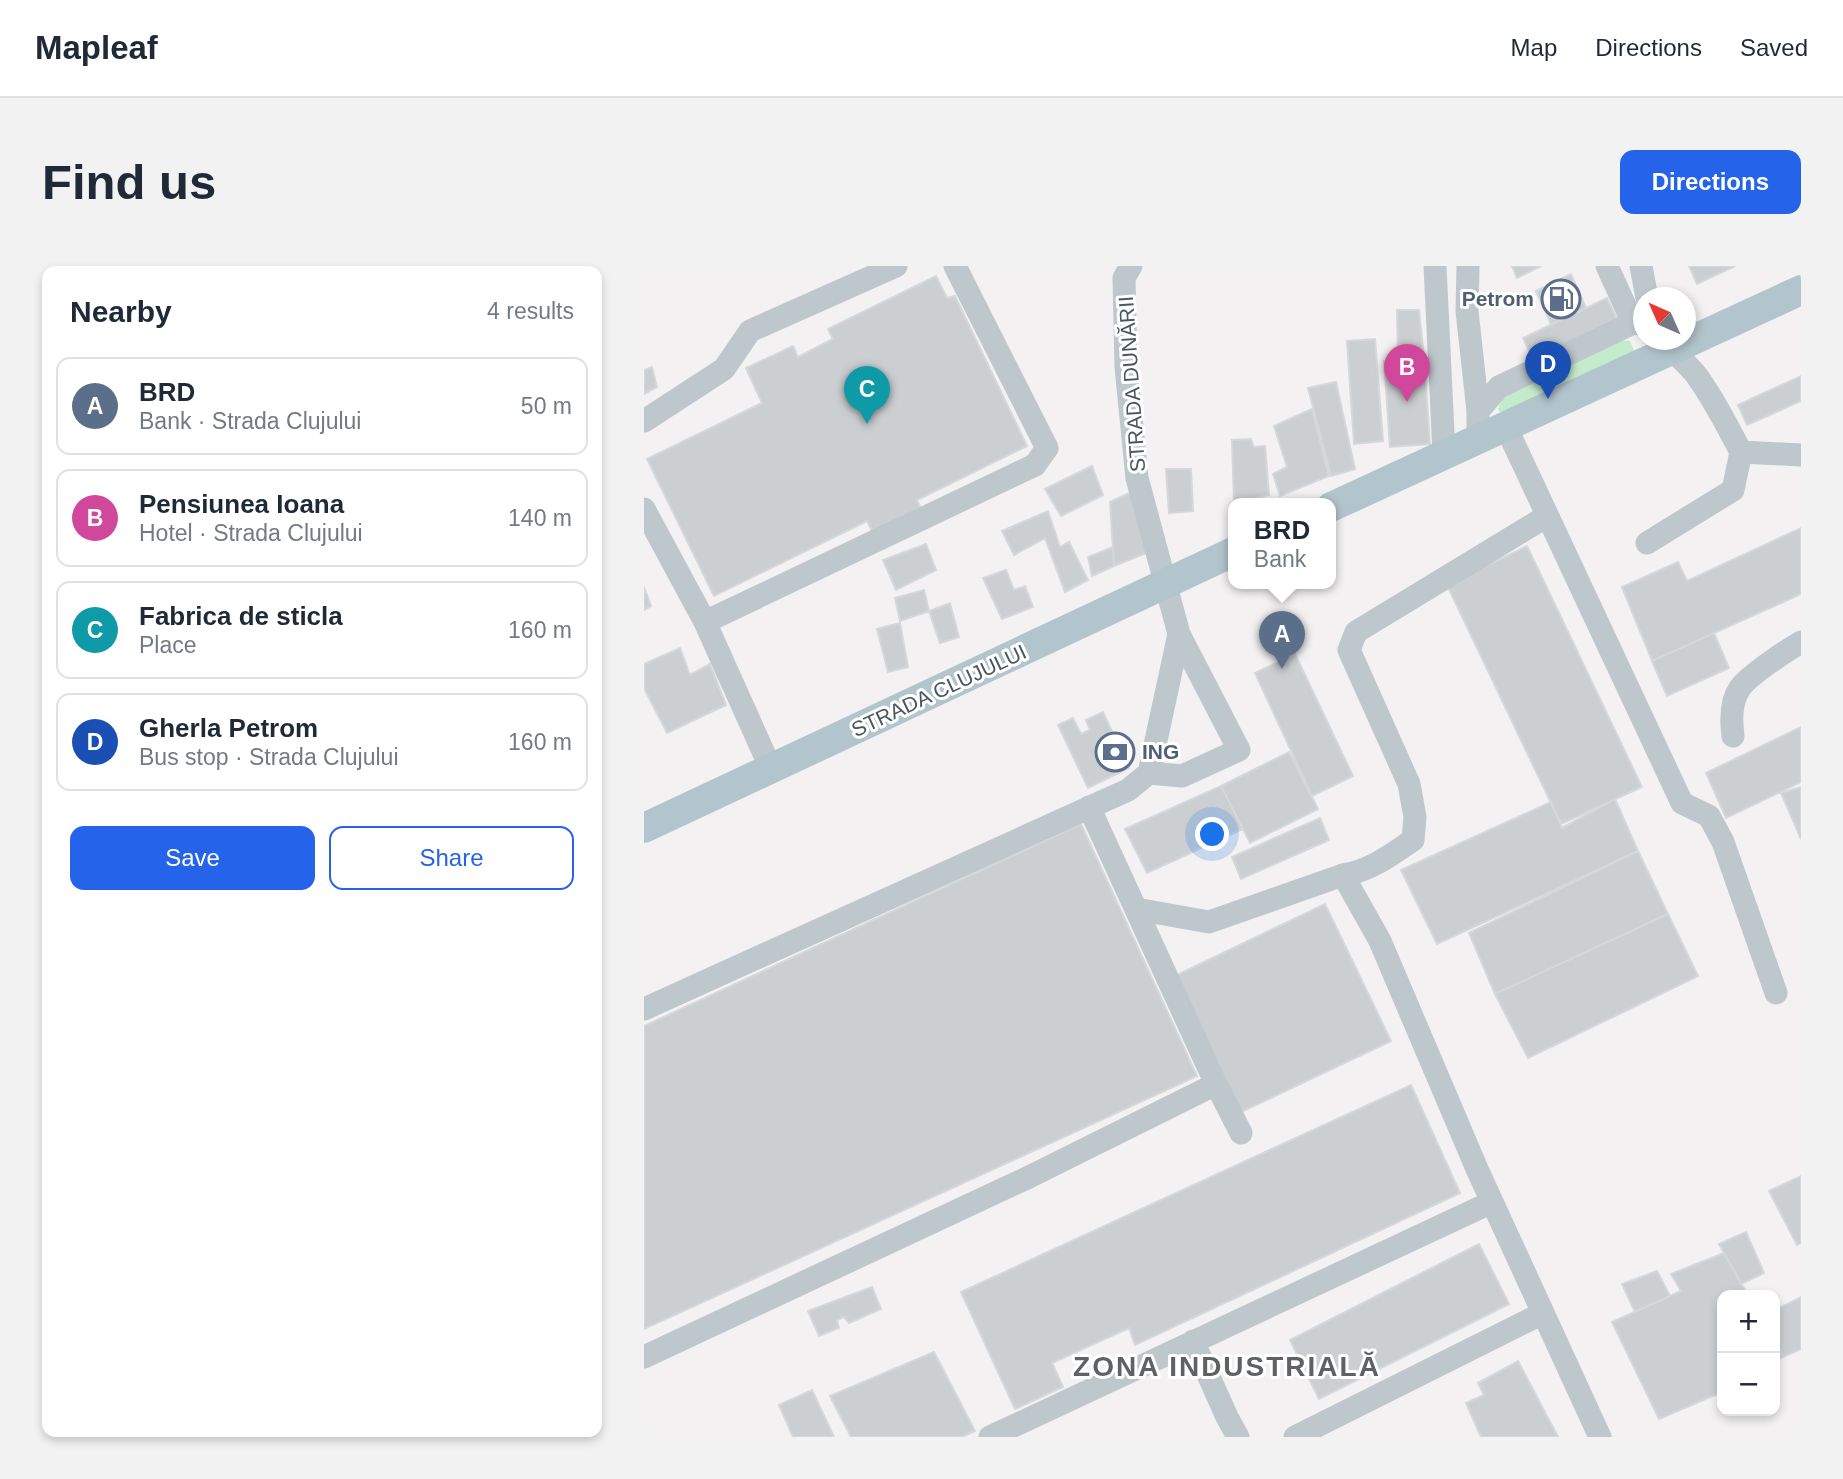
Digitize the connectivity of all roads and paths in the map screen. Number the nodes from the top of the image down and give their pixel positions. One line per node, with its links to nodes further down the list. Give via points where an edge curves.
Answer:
1 (896, 266): 15 (street, via 750,331 724,369)
2 (955, 266): 27 (street, via 1047,448 1035,465)
3 (1131, 266): 26 (street, STRADA DUNĂRII, via 1124,278 1126,367 1138,478)
4 (1435, 266): 19 (street)
5 (1468, 266): 16 (street, via 1467,311)
6 (1607, 266): 10 (street)
7 (1641, 266): 8 (street)
8 (1645, 287)
9 (1801, 290): 12 (main road)
10 (1633, 315)
11 (1633, 326): 16 (street, via 1499,387)
12 (1696, 333)
13 (1658, 350): 17 (main road)
14 (1673, 350): 18 (street, via 1717,405)
15 (644, 421)
16 (1478, 426): 17 (main road); 19 (main road)
17 (1506, 427): 23 (street)
18 (1741, 452): 20 (street); 24 (street, via 1733,490)
19 (1444, 454): 21 (main road)
20 (1801, 455)
21 (1336, 505)
22 (644, 509): 27 (street)
23 (1547, 516): 35 (street, via 1356,632 1349,650 1409,784 1415,817 1413,840 1379,863); 37 (street, via 1682,803 1709,816 1723,842)
24 (1647, 544)
25 (1228, 554): 26 (main road, STRADA CLUJULUI)
26 (1167, 585): 28 (street, STRADA DUNĂRII); 31 (main road, STRADA CLUJULUI)
27 (705, 622): 31 (street)
28 (1179, 634): 32 (street); 32 (street, via 1239,750 1182,776)
29 (1801, 642): 30 (street, via 1740,688 1731,715)
30 (1733, 736)
31 (771, 769): 34 (main road, STRADA CLUJULUI)
32 (1149, 773): 33 (street, via 1128,790)
33 (1089, 807): 36 (street); 38 (street)
34 (644, 828)
35 (1343, 875): 36 (street, via 1209,922); 41 (street, via 1380,941)
36 (1136, 909): 39 (street)
37 (1776, 993)
38 (644, 1009)
39 (1216, 1084): 40 (street); 44 (street, via 1030,1177)
40 (1241, 1133)
41 (1492, 1202): 42 (street); 43 (street)
42 (1543, 1312): 45 (street); 48 (street)
43 (1193, 1341): 46 (street); 47 (street)
44 (644, 1357)
45 (1306, 1434)
46 (990, 1437)
47 (1238, 1437)
48 (1600, 1437)

